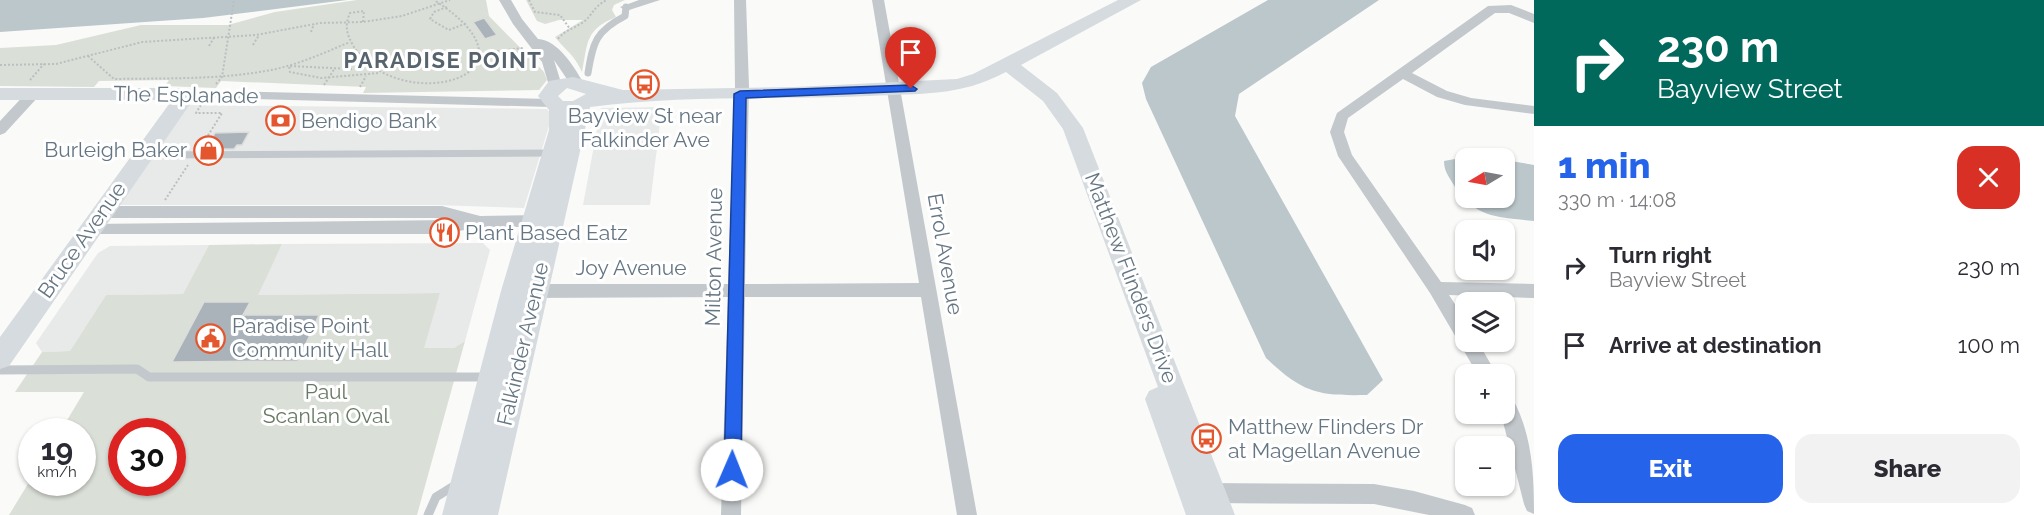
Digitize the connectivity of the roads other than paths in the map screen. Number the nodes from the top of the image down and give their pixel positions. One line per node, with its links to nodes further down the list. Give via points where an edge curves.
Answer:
1 (505, 0): 8 (street)
2 (654, 0): 6 (street)
3 (740, 0): 14 (street, Milton Avenue)
4 (878, 0): 11 (street, Errol Avenue)
5 (1132, 0): 9 (street)
6 (626, 7): 12 (lane, via 624,16 595,35)
7 (1534, 19): 10 (street, via 1511,9 1491,9)
8 (532, 43): 12 (street); 12 (street, via 545,45 564,62)
9 (1002, 67): 11 (street, via 959,85); 36 (street, Matthew Flinders Drive, via 1044,104 1063,133)
10 (1402, 73): 16 (street, via 1442,94 1470,102); 25 (street, via 1342,116 1337,132 1345,156)
11 (894, 90): 14 (street); 26 (street, Errol Avenue)
12 (570, 93): 14 (street); 15 (street, The Esplanade, via 515,100); 18 (street, Falkinder Avenue, via 560,122)
13 (17, 94): 15 (street, The Esplanade); 17 (street)
14 (740, 94): 28 (street, Milton Avenue)
15 (195, 97): 19 (street, Bruce Avenue)
16 (1534, 110)
17 (0, 130)
18 (559, 153): 19 (lane); 23 (street, Falkinder Avenue)
19 (142, 155): 22 (street, Bruce Avenue)
20 (134, 212): 21 (street); 22 (street); 24 (street)
21 (450, 220): 23 (street); 24 (street)
22 (96, 221): 24 (street); 31 (street, Bruce Avenue)
23 (541, 221): 27 (street, Falkinder Avenue)
24 (122, 230)
25 (1436, 288): 29 (street); 30 (street)
26 (929, 290): 28 (street, Joy Avenue); 42 (street, Errol Avenue)
27 (524, 291): 28 (street, Joy Avenue); 33 (street, Falkinder Avenue)
28 (736, 291): 41 (street, Milton Avenue)
29 (1534, 291)
30 (1455, 319)
31 (0, 358)
32 (0, 370): 33 (lane, via 137,369 149,377 204,379)
33 (502, 377): 35 (street, Falkinder Avenue); 40 (street, Falkinder Avenue)
34 (1514, 424): 37 (street)
35 (465, 480): 38 (lane, via 436,497); 39 (street, Falkinder Avenue)
36 (1206, 504): 43 (street, via 1374,494)
37 (1534, 504)
38 (428, 515)
39 (457, 515)
40 (483, 515)
41 (732, 515)
42 (967, 515)
43 (1465, 515)

